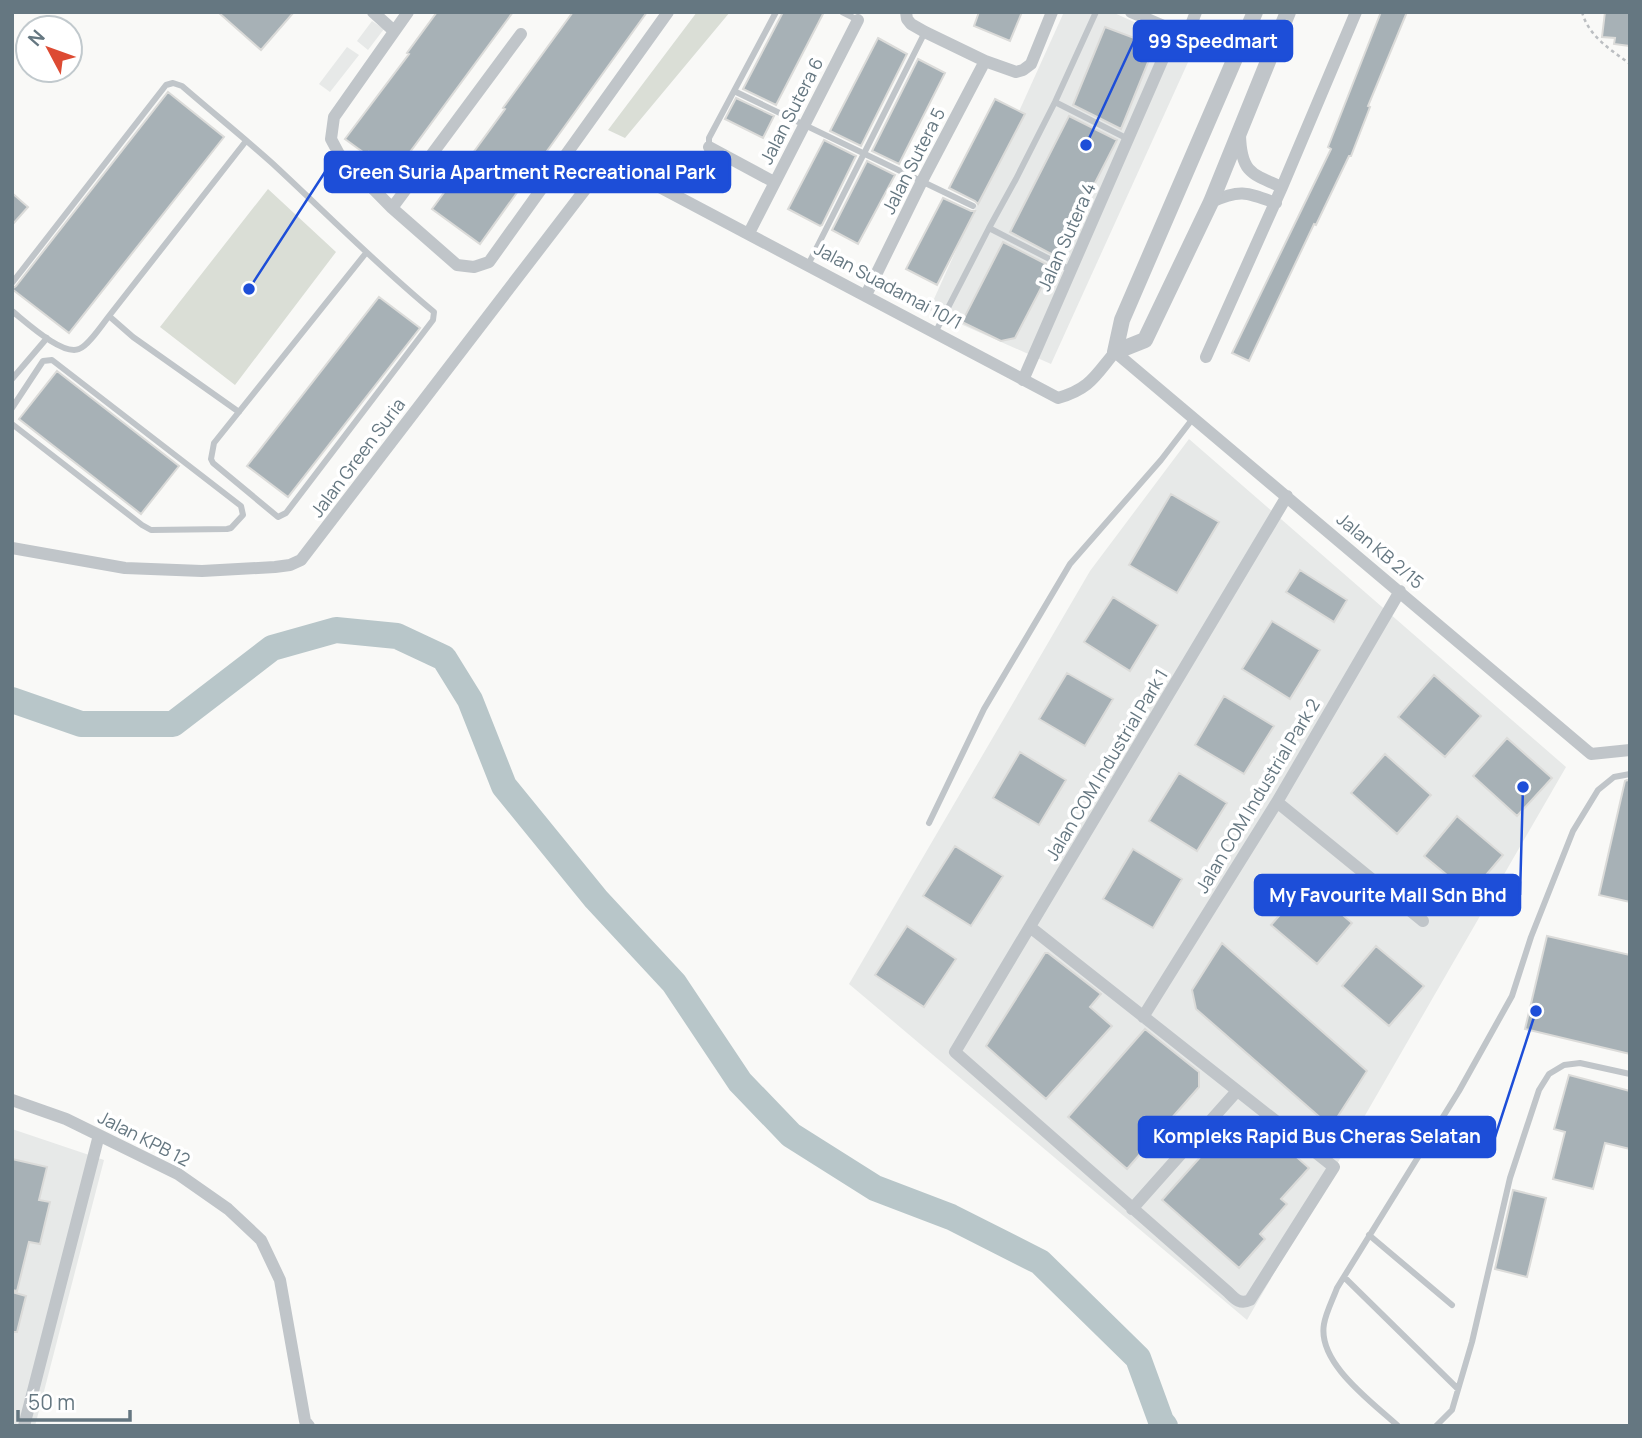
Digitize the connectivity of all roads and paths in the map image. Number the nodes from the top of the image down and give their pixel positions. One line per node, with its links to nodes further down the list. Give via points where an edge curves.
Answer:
1 (373, 12): 16 (street)
2 (408, 12): 16 (street)
3 (668, 12): 37 (street, via 489,261 474,267 457,265)
4 (776, 12): 22 (lane)
5 (842, 12): 14 (lane)
6 (906, 12): 17 (street, via 911,24)
7 (1052, 12): 20 (street, via 1031,64 1024,70 1016,72)
8 (1096, 12): 23 (lane)
9 (1131, 12): 15 (street)
10 (1255, 12): 19 (street, Jalan Suadamai 10/1)
11 (1288, 12): 25 (street, Jalan Suadamai 10/1)
12 (1356, 12): 33 (street)
13 (1582, 12): 21 (path, via 1585,24 1600,41)
14 (858, 20): 24 (street, Jalan Sutera 6)
15 (1187, 25): 19 (street); 26 (street, Jalan Sutera 4)
16 (394, 31): 37 (street, via 334,117 331,139 339,154)
17 (925, 32): 20 (street); 29 (lane)
18 (521, 34): 37 (street)
19 (1236, 57): 49 (street, Jalan Suadamai 10/1, via 1122,320)
20 (985, 61): 31 (street, Jalan Sutera 5)
21 (1630, 64)
22 (734, 92): 24 (lane); 28 (lane)
23 (1055, 102): 26 (lane); 38 (lane)
24 (804, 126): 29 (lane); 32 (street, Jalan Sutera 6)
25 (1240, 131): 33 (street, via 1240,153 1248,169); 34 (street, Jalan Suadamai 10/1)
26 (1129, 139): 42 (street, Jalan Sutera 4)
27 (246, 141): 40 (lane); 43 (lane, via 182,86 166,85); 46 (lane)
28 (709, 146): 32 (street)
29 (864, 154): 31 (lane); 41 (lane)
30 (633, 173): 39 (street, Jalan Suadamai 10/1); 58 (street, Jalan Green Suria, via 597,174 301,560 275,568 125,568)
31 (922, 181): 36 (lane); 44 (street, Jalan Sutera 5)
32 (774, 182): 39 (street, Jalan Sutera 6)
33 (1282, 187): 35 (street)
34 (1210, 202): 35 (street, via 1250,193); 49 (street, Jalan Suadamai 10/1, via 1145,341)
35 (1276, 202): 50 (street)
36 (974, 206)
37 (392, 208)
38 (989, 228): 42 (lane); 47 (lane)
39 (749, 233): 41 (street, Jalan Suadamai 10/1)
40 (366, 253): 54 (lane); 54 (lane, via 434,312 433,320 283,516 278,517 211,459 215,443)
41 (808, 265): 44 (street, Jalan Suadamai 10/1)
42 (1071, 270): 52 (street, Jalan Sutera 4)
43 (12, 283)
44 (866, 295): 47 (street, Jalan Suadamai 10/1)
45 (12, 311): 48 (lane)
46 (109, 316): 48 (lane, via 75,351); 54 (lane)
47 (935, 333): 52 (street, Jalan Suadamai 10/1)
48 (47, 338): 51 (lane)
49 (1115, 352): 52 (street, Jalan Suadamai 10/1, via 1086,386 1072,394 1058,398); 55 (street, Jalan KB 2/15)
50 (1206, 358)
51 (12, 379)
52 (1023, 380)
53 (12, 408): 56 (lane, via 43,360 52,360 241,506 243,515 227,529 151,530)
54 (239, 412)
55 (1194, 417): 57 (street, Jalan KB 2/15); 63 (lane, via 1070,564 984,709)
56 (12, 425)
57 (1287, 496): 59 (street, Jalan KB 2/15); 65 (street, Jalan COM Industrial Park 1)
58 (12, 548)
59 (1400, 591): 60 (street, Jalan KB 2/15, via 1591,754); 62 (street, Jalan COM Industrial Park 2)
60 (1630, 750)
61 (1630, 774): 72 (lane, via 1614,777 1598,790 1573,831 1512,996)
62 (1277, 802): 64 (street); 66 (street, Jalan COM Industrial Park 2)
63 (929, 823)
64 (1423, 921)
65 (1030, 927): 66 (street); 71 (street, Jalan COM Industrial Park 1, via 955,1052)
66 (1143, 1017): 68 (street)
67 (1630, 1074): 75 (lane, via 1580,1063 1564,1065 1549,1074 1539,1090 1510,1178)
68 (1237, 1091): 71 (street); 71 (street, via 1334,1167 1250,1300 1240,1303)
69 (12, 1101): 70 (street, Jalan KPB 12)
70 (99, 1135): 76 (street); 77 (street, Jalan KPB 12, via 178,1174 228,1209 261,1240 280,1280)
71 (1132, 1209)
72 (1369, 1235): 73 (lane); 74 (lane)
73 (1344, 1277): 75 (lane); 78 (lane, via 1324,1324 1324,1344 1343,1374)
74 (1452, 1305)
75 (1458, 1389): 79 (lane, via 1452,1410)
76 (24, 1426)
77 (309, 1426)
78 (1398, 1426)
79 (1436, 1426)

